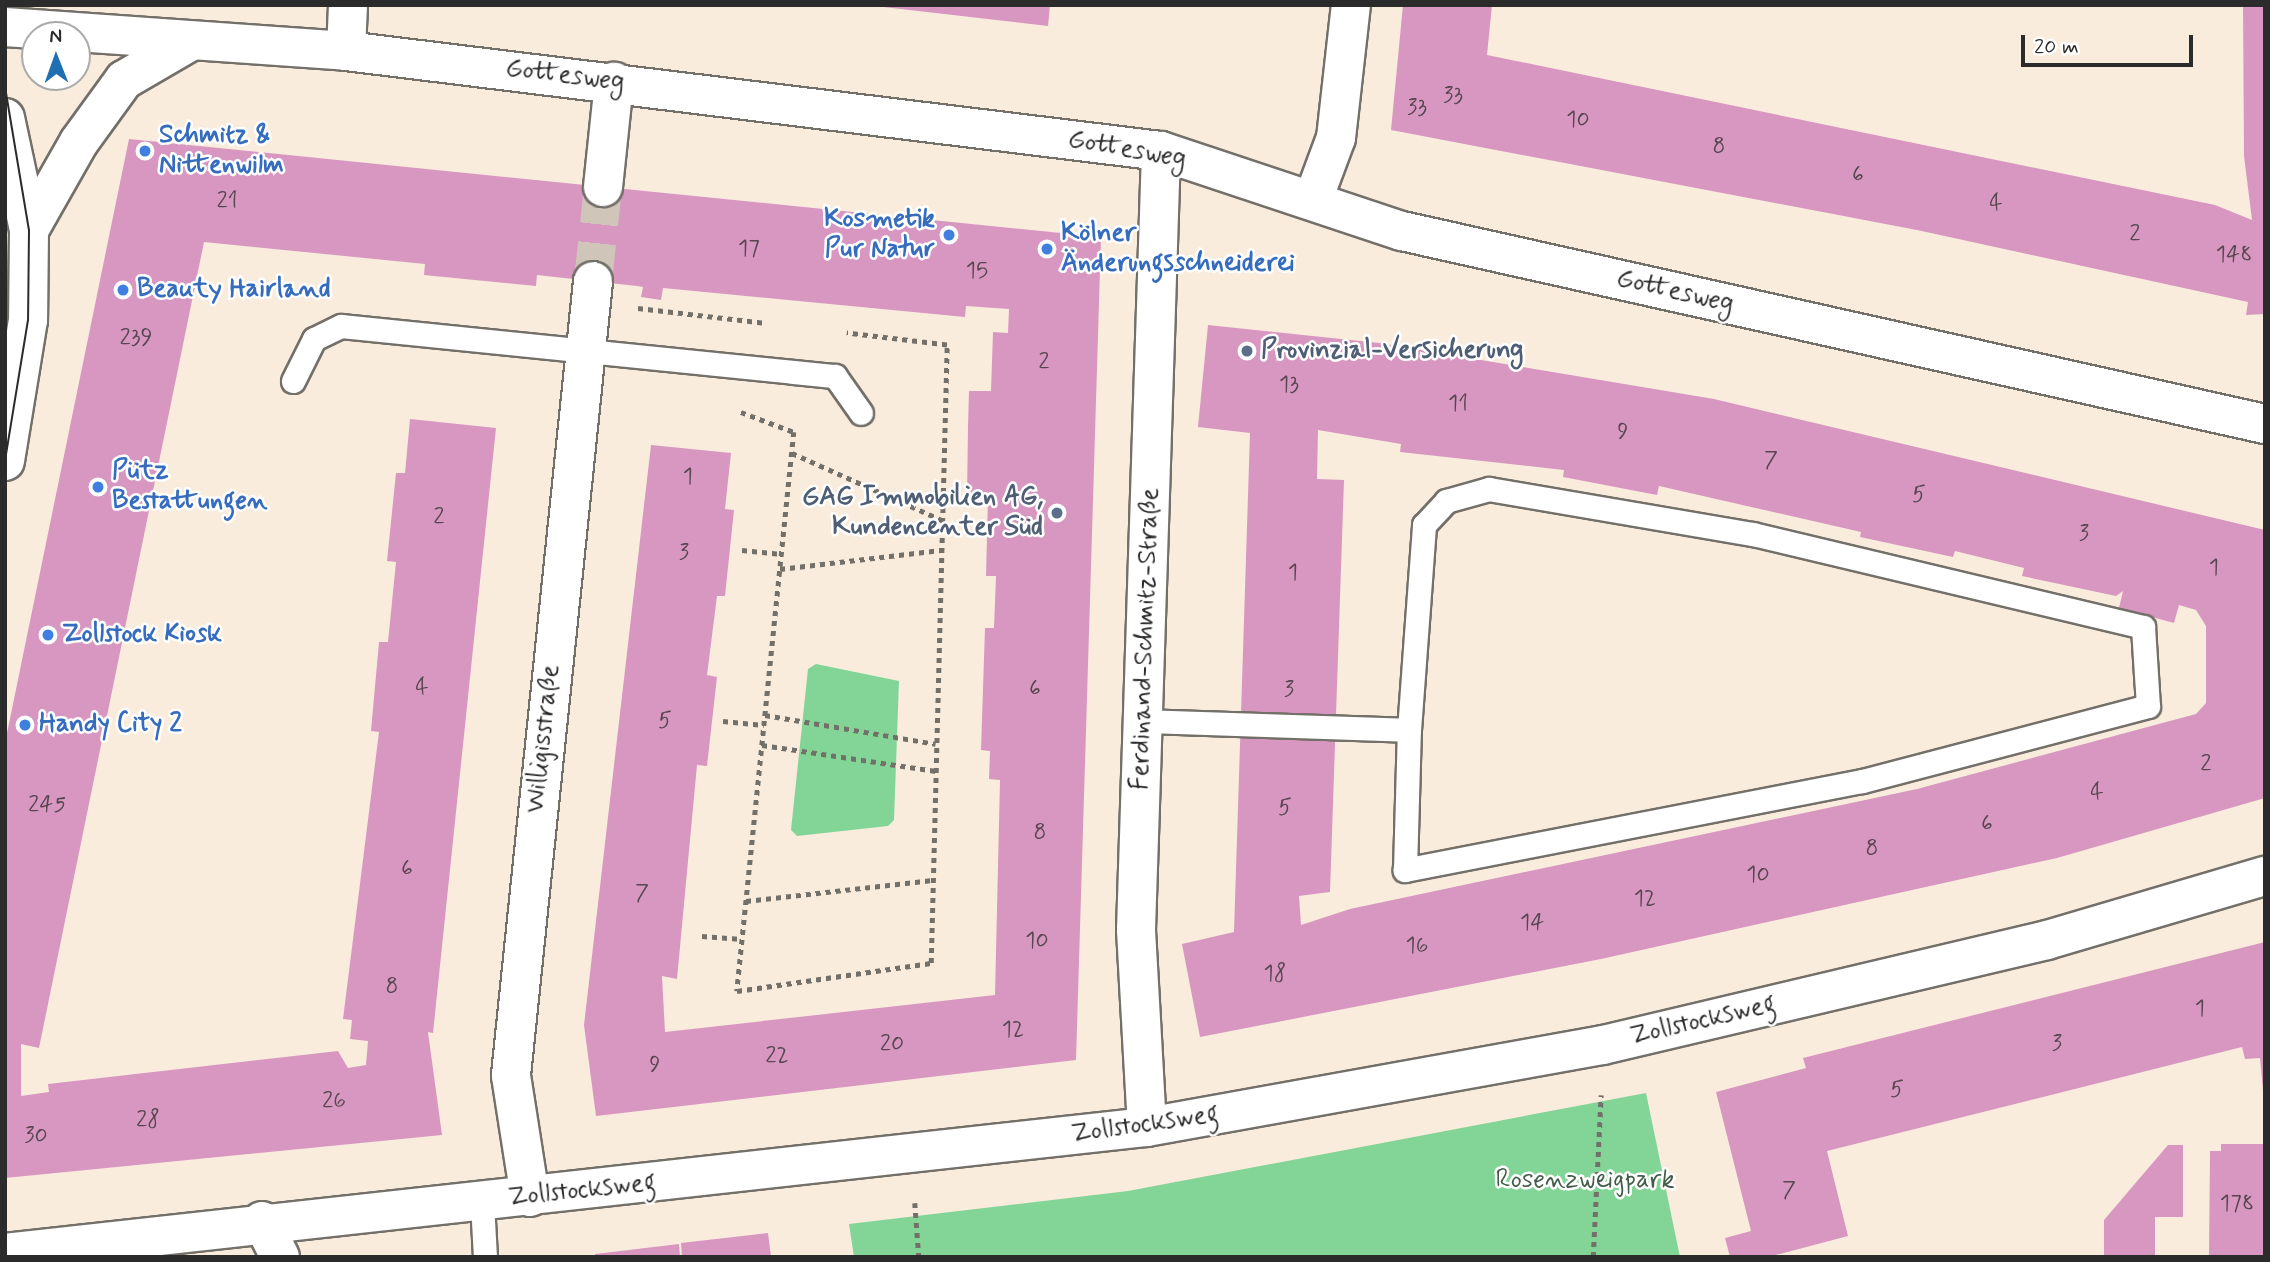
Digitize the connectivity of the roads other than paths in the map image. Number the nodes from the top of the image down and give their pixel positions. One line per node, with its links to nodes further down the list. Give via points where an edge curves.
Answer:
1 (348, 5): 5 (street)
2 (1351, 5): 10 (street, via 1336,138)
3 (5, 27): 4 (street, Gottesweg)
4 (191, 41): 5 (street, Gottesweg); 11 (street, via 124,80 79,142)
5 (345, 51): 6 (street, Gottesweg)
6 (614, 82): 8 (street, Gottesweg); 9 (street)
7 (5, 118): 11 (street)
8 (1161, 150): 10 (street, Gottesweg); 18 (street, Ferdinand-Schmitz-Straße)
9 (603, 187)
10 (1314, 197): 16 (street, Gottesweg, via 1402,231)
11 (29, 230): 17 (street, via 29,320)
12 (592, 291): 13 (street, Willigisstraße)
13 (586, 348): 14 (lane, via 341,326 314,339); 15 (lane, via 835,376); 22 (street, Willigisstraße, via 511,1075)
14 (293, 382)
15 (861, 413)
16 (2265, 424)
17 (5, 461)
18 (1144, 721): 19 (lane); 21 (street, Ferdinand-Schmitz-Straße, via 1136,930)
19 (1409, 730): 19 (lane, via 1424,525 1446,501 1489,489 1753,534 2143,627 2148,706 1862,781 1405,870)
20 (2265, 876): 21 (street, Zollstocksweg, via 2047,940 1603,1045)
21 (1147, 1128): 22 (street, Zollstocksweg)
22 (530, 1197): 23 (street, Zollstocksweg)
23 (482, 1202): 24 (street, Zollstocksweg); 27 (lane)
24 (262, 1221): 25 (street, Zollstocksweg); 26 (street)
25 (5, 1252)
26 (280, 1257)
27 (485, 1257)

